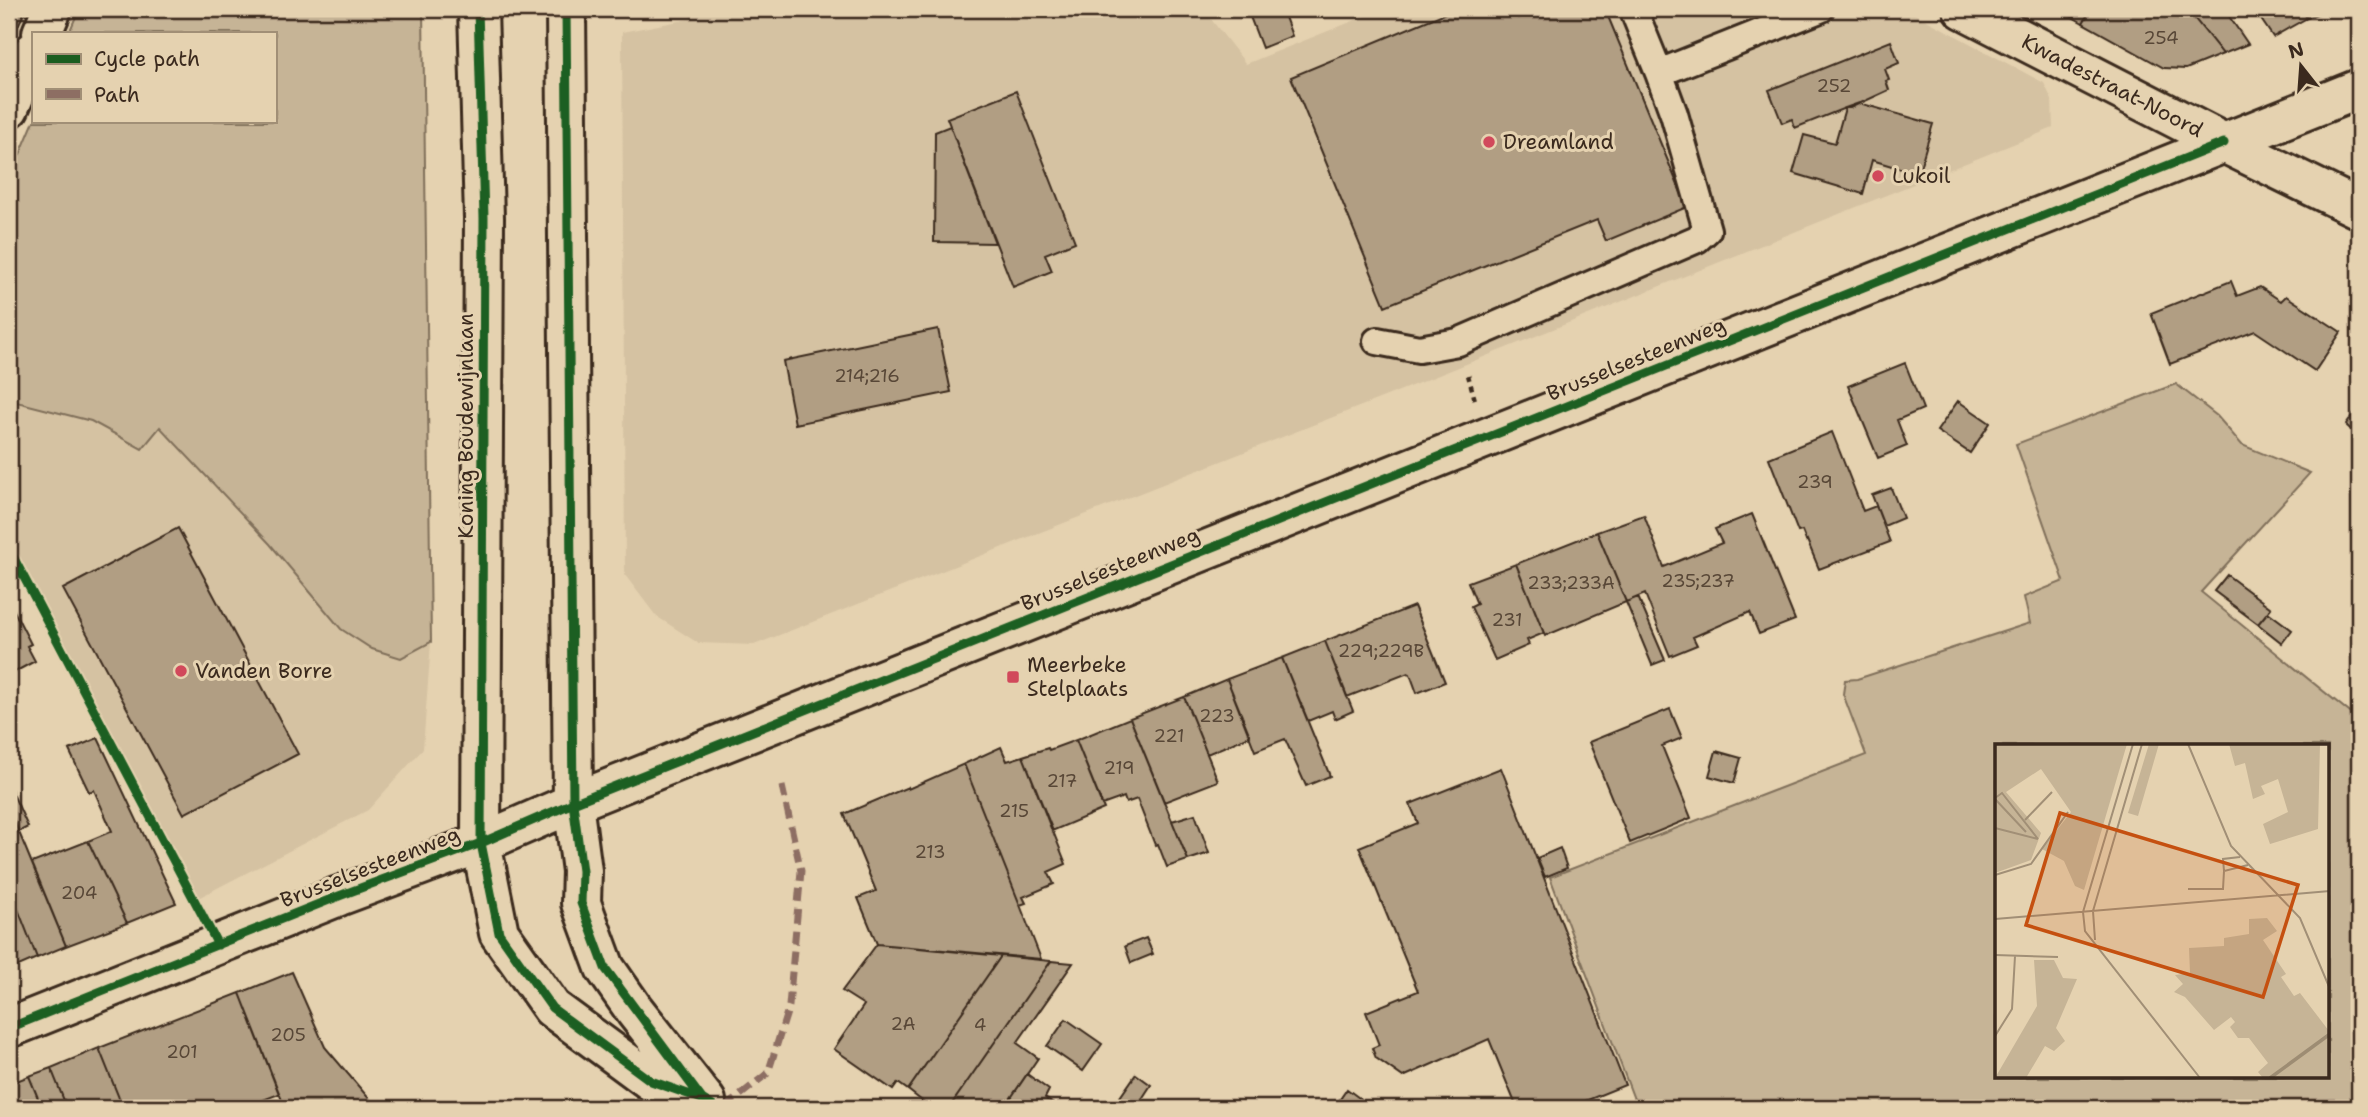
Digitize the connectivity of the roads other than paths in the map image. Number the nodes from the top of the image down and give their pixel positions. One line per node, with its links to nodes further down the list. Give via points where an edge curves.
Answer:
1 (52, 9): 7 (main road)
2 (478, 9): 16 (main road, Koning Boudewijnlaan, via 484,218)
3 (566, 9): 15 (main road)
4 (1633, 9): 9 (lane)
5 (1821, 9): 9 (lane)
6 (1963, 9): 12 (main road, Kwadestraat-Noord)
7 (42, 32)
8 (32, 54): 11 (main road)
9 (1659, 73): 14 (lane, via 1707,230 1697,239 1458,342 1419,349)
10 (2359, 89): 12 (main road, Brusselsesteenweg)
11 (9, 108)
12 (2224, 143): 13 (main road, Kwadestraat-Noord); 15 (main road, Brusselsesteenweg)
13 (2359, 209)
14 (1377, 341)
15 (573, 803): 16 (main road, Brusselsesteenweg); 18 (main road, via 582,871 581,903 605,968)
16 (481, 843): 17 (main road, Brusselsesteenweg); 18 (main road, Koning Boudewijnlaan, via 499,933 552,1008 651,1081)
17 (9, 1028)
18 (709, 1103)

